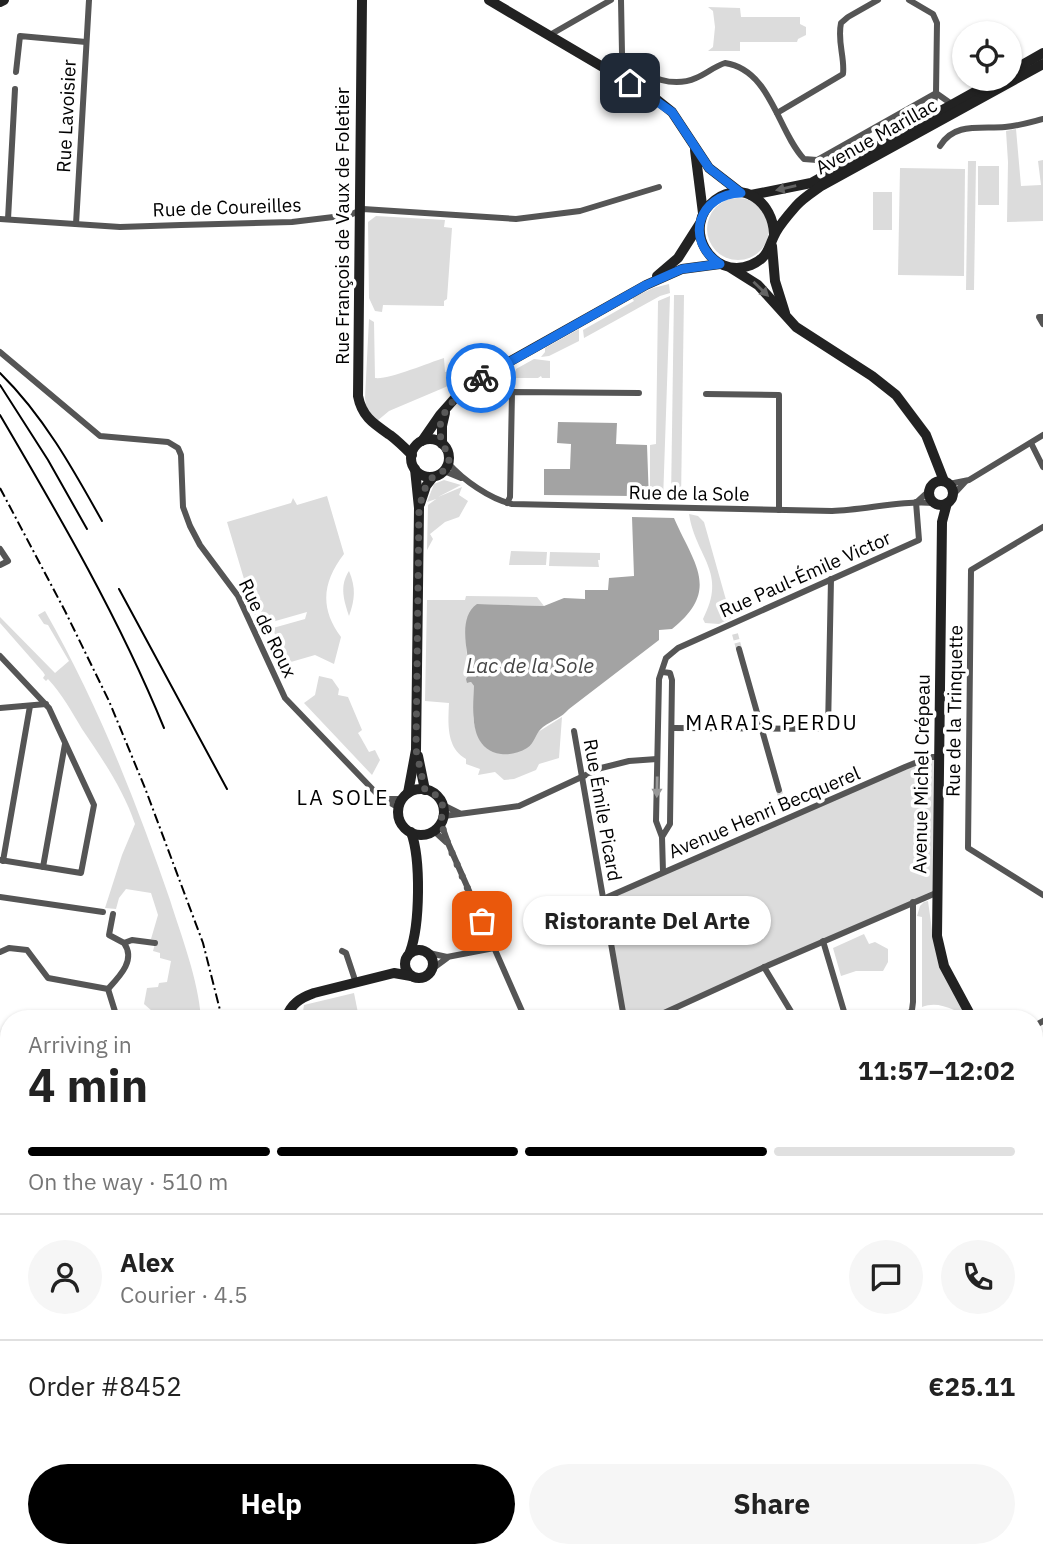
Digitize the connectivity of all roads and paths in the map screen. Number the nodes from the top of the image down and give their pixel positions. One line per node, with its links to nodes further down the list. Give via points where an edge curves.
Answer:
1 (88, 0): 9 (street, Rue Lavoisier)
2 (362, 0): 25 (street, Rue François de Vaux de Foletier)
3 (489, 0): 8 (street)
4 (611, 0): 8 (street)
5 (621, 0): 18 (street, via 622,54 628,64 672,83 729,63 758,81)
6 (878, 0): 18 (street, via 841,23 843,74)
7 (909, 0): 16 (street, via 936,20)
8 (548, 36): 21 (street, via 652,96 672,112)
9 (86, 42): 13 (street, via 20,36); 28 (street, Rue Lavoisier)
10 (1043, 53): 12 (street)
11 (1043, 64): 30 (street, Avenue Marillac, via 821,186 798,203)
12 (1022, 65)
13 (16, 72)
14 (15, 89): 27 (street)
15 (977, 91): 17 (street, Avenue Marillac)
16 (936, 93): 17 (street); 18 (street, via 817,160 799,154); 19 (street)
17 (953, 105): 19 (street, Avenue Marillac)
18 (777, 113)
19 (931, 117): 24 (street, Avenue Marillac, one-way to 24, via 811,183)
20 (1043, 119): 22 (street, via 1005,127 963,128)
21 (694, 146): 24 (street, via 709,168); 26 (street)
22 (940, 146)
23 (659, 187): 25 (street, Rue de Coureilles, via 580,211 516,219)
24 (746, 194): 26 (street, via 721,196); 30 (street, via 769,211)
25 (359, 211): 28 (street, Rue de Coureilles, via 292,222); 43 (street, Rue François de Vaux de Foletier, via 358,400 369,421)
26 (703, 213): 29 (street)
27 (4, 219): 28 (street, Rue de Coureilles)
28 (76, 224)
29 (699, 225): 32 (street, via 702,245); 34 (street, via 673,264)
30 (774, 234): 31 (street)
31 (772, 246): 33 (street, via 753,264); 35 (street, via 775,281)
32 (720, 264): 33 (street); 34 (street, via 682,269)
33 (730, 267): 35 (street, Avenue Michel Crépeau, one-way to 35, via 758,285)
34 (646, 285): 41 (street, via 482,377)
35 (786, 317): 53 (street, Avenue Michel Crépeau, via 896,395 926,435 940,469)
36 (1043, 317): 37 (street, via 1039,317)
37 (1043, 324)
38 (0, 352): 84 (street, Rue de Roux, via 100,436 168,442 178,448 183,507 190,526 239,596 285,698 380,797)
39 (639, 393): 56 (street, via 512,392)
40 (706, 394): 59 (street, via 779,395)
41 (450, 404): 44 (street); 46 (street, via 442,421)
42 (1043, 435): 45 (street)
43 (393, 437): 44 (street); 47 (street, Rue François de Vaux de Foletier)
44 (421, 442): 46 (street); 47 (street)
45 (1031, 443): 49 (street); 52 (street)
46 (443, 444): 48 (street, via 449,454)
47 (412, 455): 50 (street)
48 (446, 467): 51 (street); 56 (street, Rue de la Sole)
49 (1043, 467)
50 (415, 469): 51 (street); 58 (street)
51 (433, 477): 58 (street)
52 (965, 482): 53 (street); 54 (street)
53 (939, 485): 54 (street, Avenue Michel Crépeau); 55 (street); 57 (street, Avenue Michel Crépeau, via 930,498)
54 (950, 499): 57 (street); 60 (street, Avenue Michel Crépeau)
55 (917, 502): 57 (street, Rue de la Sole); 59 (street, Rue de la Sole, via 863,510); 64 (street, Rue Paul-Émile Victor, via 919,540)
56 (507, 503): 59 (street, Rue de la Sole)
57 (935, 503): 60 (street, Avenue Michel Crépeau)
58 (419, 508): 76 (street)
59 (779, 510)
60 (943, 522): 78 (street, Avenue Michel Crépeau)
61 (1043, 527): 94 (street, Rue de la Trinquette, via 971,570 968,848)
62 (0, 549): 63 (street, via 8,561)
63 (0, 565)
64 (831, 579): 67 (street, Rue Paul-Émile Victor, via 678,648 664,660); 73 (street, via 828,729)
65 (739, 649): 73 (street)
66 (0, 656): 68 (street)
67 (665, 672): 72 (street, via 672,680); 80 (street, via 658,684)
68 (39, 696): 69 (street); 70 (street)
69 (47, 704): 70 (street); 75 (street)
70 (33, 705): 71 (street); 90 (street)
71 (0, 708)
72 (672, 728): 73 (street); 87 (street, via 670,824)
73 (762, 728): 83 (street)
74 (574, 730): 81 (street, Rue Émile Picard)
75 (65, 743): 77 (street); 79 (street)
76 (416, 750): 82 (street); 84 (street)
77 (62, 757): 79 (street); 91 (street)
78 (939, 757): 92 (street, Avenue Henri Becquerel, via 905,767); 93 (street, Avenue Michel Crépeau)
79 (72, 758): 91 (street, via 94,806 81,873)
80 (657, 759): 81 (street, via 629,761); 87 (street, one-way to 87, via 656,821)
81 (582, 775): 85 (street, via 519,806 461,813); 96 (street, Rue Émile Picard)
82 (425, 790): 84 (street); 85 (street, via 436,795)
83 (779, 790)
84 (403, 800): 86 (street, via 401,822)
85 (437, 822): 86 (street); 88 (street); 88 (street); 89 (street)
86 (411, 832): 89 (street)
87 (662, 837): 92 (street)
88 (448, 844): 104 (street)
89 (417, 850): 100 (street)
90 (1, 860): 91 (street)
91 (43, 867)
92 (663, 872): 96 (street, Avenue Henri Becquerel)
93 (936, 893): 97 (street); 124 (street, Avenue Michel Crépeau, via 937,936 944,966)
94 (1043, 895)
95 (0, 897): 98 (street)
96 (603, 899): 119 (street, Rue Émile Picard)
97 (913, 902): 101 (street); 123 (street)
98 (103, 912)
99 (113, 914): 102 (street, via 109,935)
100 (416, 930): 107 (street); 108 (street)
101 (823, 941): 110 (street); 122 (street)
102 (124, 943): 103 (street); 115 (street, via 127,966)
103 (155, 943)
104 (494, 948): 109 (street); 118 (street)
105 (342, 951): 114 (street)
106 (0, 952): 115 (street, via 27,950 48,978)
107 (426, 952): 108 (street); 109 (street); 111 (street)
108 (408, 955): 112 (street, via 397,969); 113 (street, via 405,968)
109 (447, 957): 111 (street)
110 (764, 967): 120 (street); 121 (street)
111 (432, 969): 113 (street, via 423,977)
112 (383, 976): 113 (street); 114 (street)
113 (411, 976)
114 (356, 983): 117 (street, via 314,993 299,1000)
115 (108, 989): 116 (street)
116 (115, 1010)
117 (293, 1010)
118 (521, 1010)
119 (623, 1010)
120 (680, 1010)
121 (790, 1010)
122 (844, 1010)
123 (912, 1010)
124 (968, 1010)

